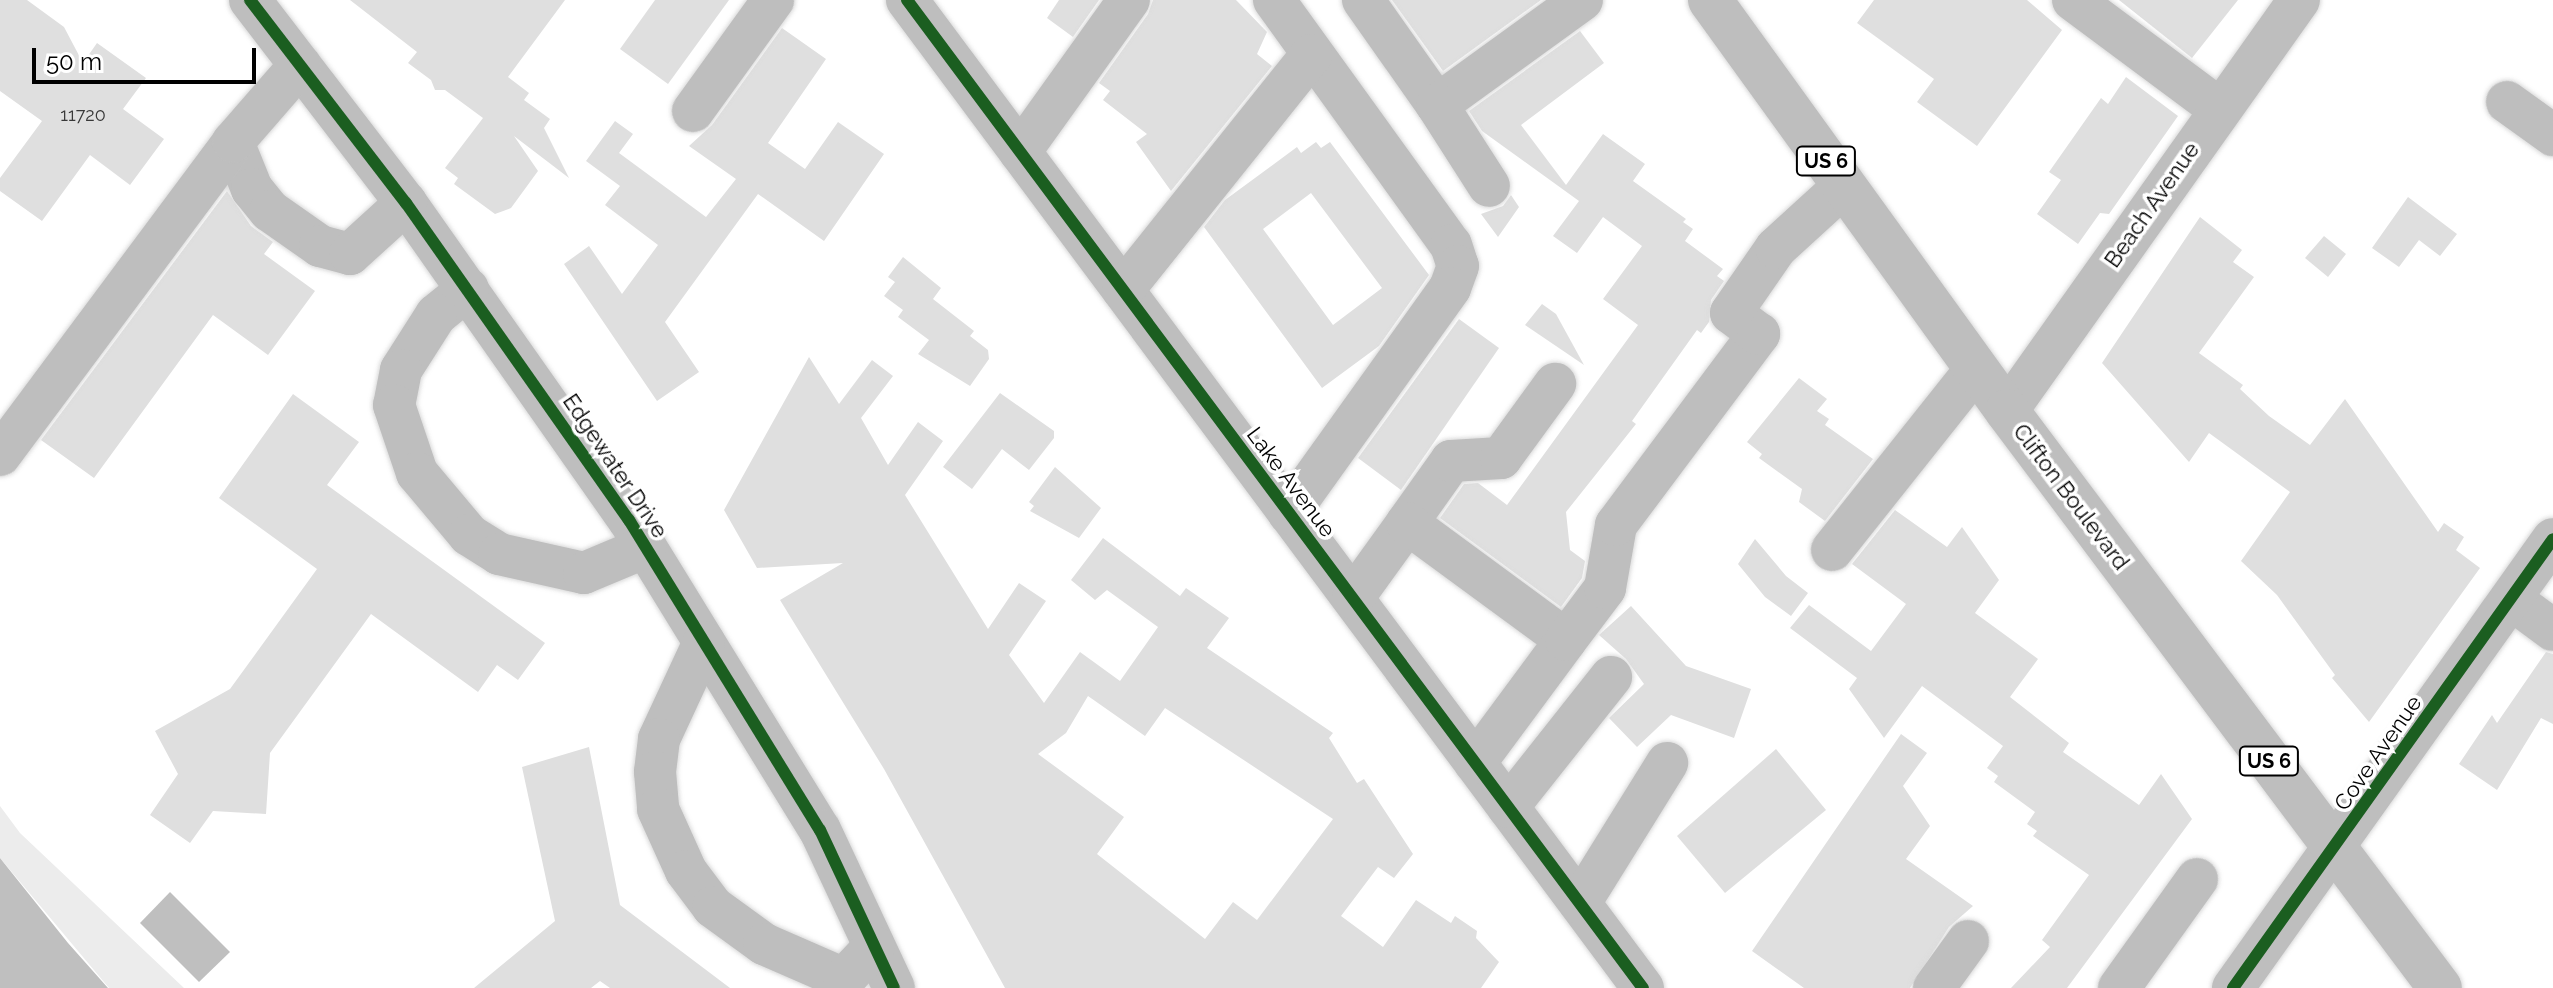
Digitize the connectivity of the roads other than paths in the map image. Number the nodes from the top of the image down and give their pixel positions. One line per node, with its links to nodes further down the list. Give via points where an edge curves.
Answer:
1 (250, 0): 12 (street, Edgewater Drive)
2 (773, 0): 16 (street)
3 (907, 0): 19 (street, Lake Avenue)
4 (1129, 0): 19 (street)
5 (1274, 0): 11 (street)
6 (1363, 0): 14 (street)
7 (1582, 0): 14 (street)
8 (1710, 0): 21 (main road, Clifton Boulevard / US 6)
9 (2073, 0): 15 (street)
10 (2299, 0): 15 (street, Beach Avenue)
11 (1311, 55): 24 (street); 29 (street, via 1451,245 1458,266 1450,288)
12 (300, 65): 18 (street); 22 (street, Edgewater Drive)
13 (2507, 102): 17 (street)
14 (1437, 105): 20 (street)
15 (2220, 109): 27 (street, Beach Avenue)
16 (693, 111)
17 (2553, 135)
18 (233, 142): 22 (street, via 252,189 270,211 320,246 350,254); 28 (street)
19 (1020, 152): 24 (street, Lake Avenue)
20 (1489, 186)
21 (1844, 186): 25 (main road, Clifton Boulevard / US 6); 37 (street, via 1776,248 1731,313 1759,334 1616,525 1605,588)
22 (406, 203): 23 (street, Edgewater Drive)
23 (468, 289): 32 (street, Edgewater Drive); 32 (street, via 436,315 401,370 394,405 417,473 469,535 499,554 584,573)
24 (1123, 290): 29 (street, Lake Avenue)
25 (1976, 369): 27 (main road, Clifton Boulevard / US 6); 33 (street)
26 (1555, 384): 30 (street, via 1501,458 1451,461)
27 (2007, 411): 43 (main road, Clifton Boulevard / US 6)
28 (0, 455)
29 (1289, 513): 34 (street, Lake Avenue)
30 (1407, 523): 34 (street); 37 (street)
31 (2553, 539): 35 (street, Cove Avenue)
32 (646, 547): 38 (street, Edgewater Drive)
33 (1832, 550)
34 (1353, 598): 40 (street, Lake Avenue)
35 (2511, 599): 36 (street); 43 (street, Cove Avenue)
36 (2553, 630)
37 (1566, 640): 40 (street)
38 (704, 642): 47 (street, Edgewater Drive, via 820,830); 47 (street, via 659,739 655,772 658,809 686,871 713,907 764,944 844,979)
39 (1611, 677): 42 (street)
40 (1475, 763): 42 (street, Lake Avenue)
41 (1667, 763): 45 (street)
42 (1508, 807): 45 (street, Lake Avenue)
43 (2335, 849): 52 (street, Cove Avenue); 53 (main road, Clifton Boulevard / US 6)
44 (2197, 879): 48 (street)
45 (1580, 903): 50 (street, Lake Avenue)
46 (1968, 941): 51 (street)
47 (874, 947): 49 (street, Edgewater Drive)
48 (2133, 983)
49 (894, 988)
50 (1643, 988)
51 (1934, 988)
52 (2233, 988)
53 (2440, 988)

